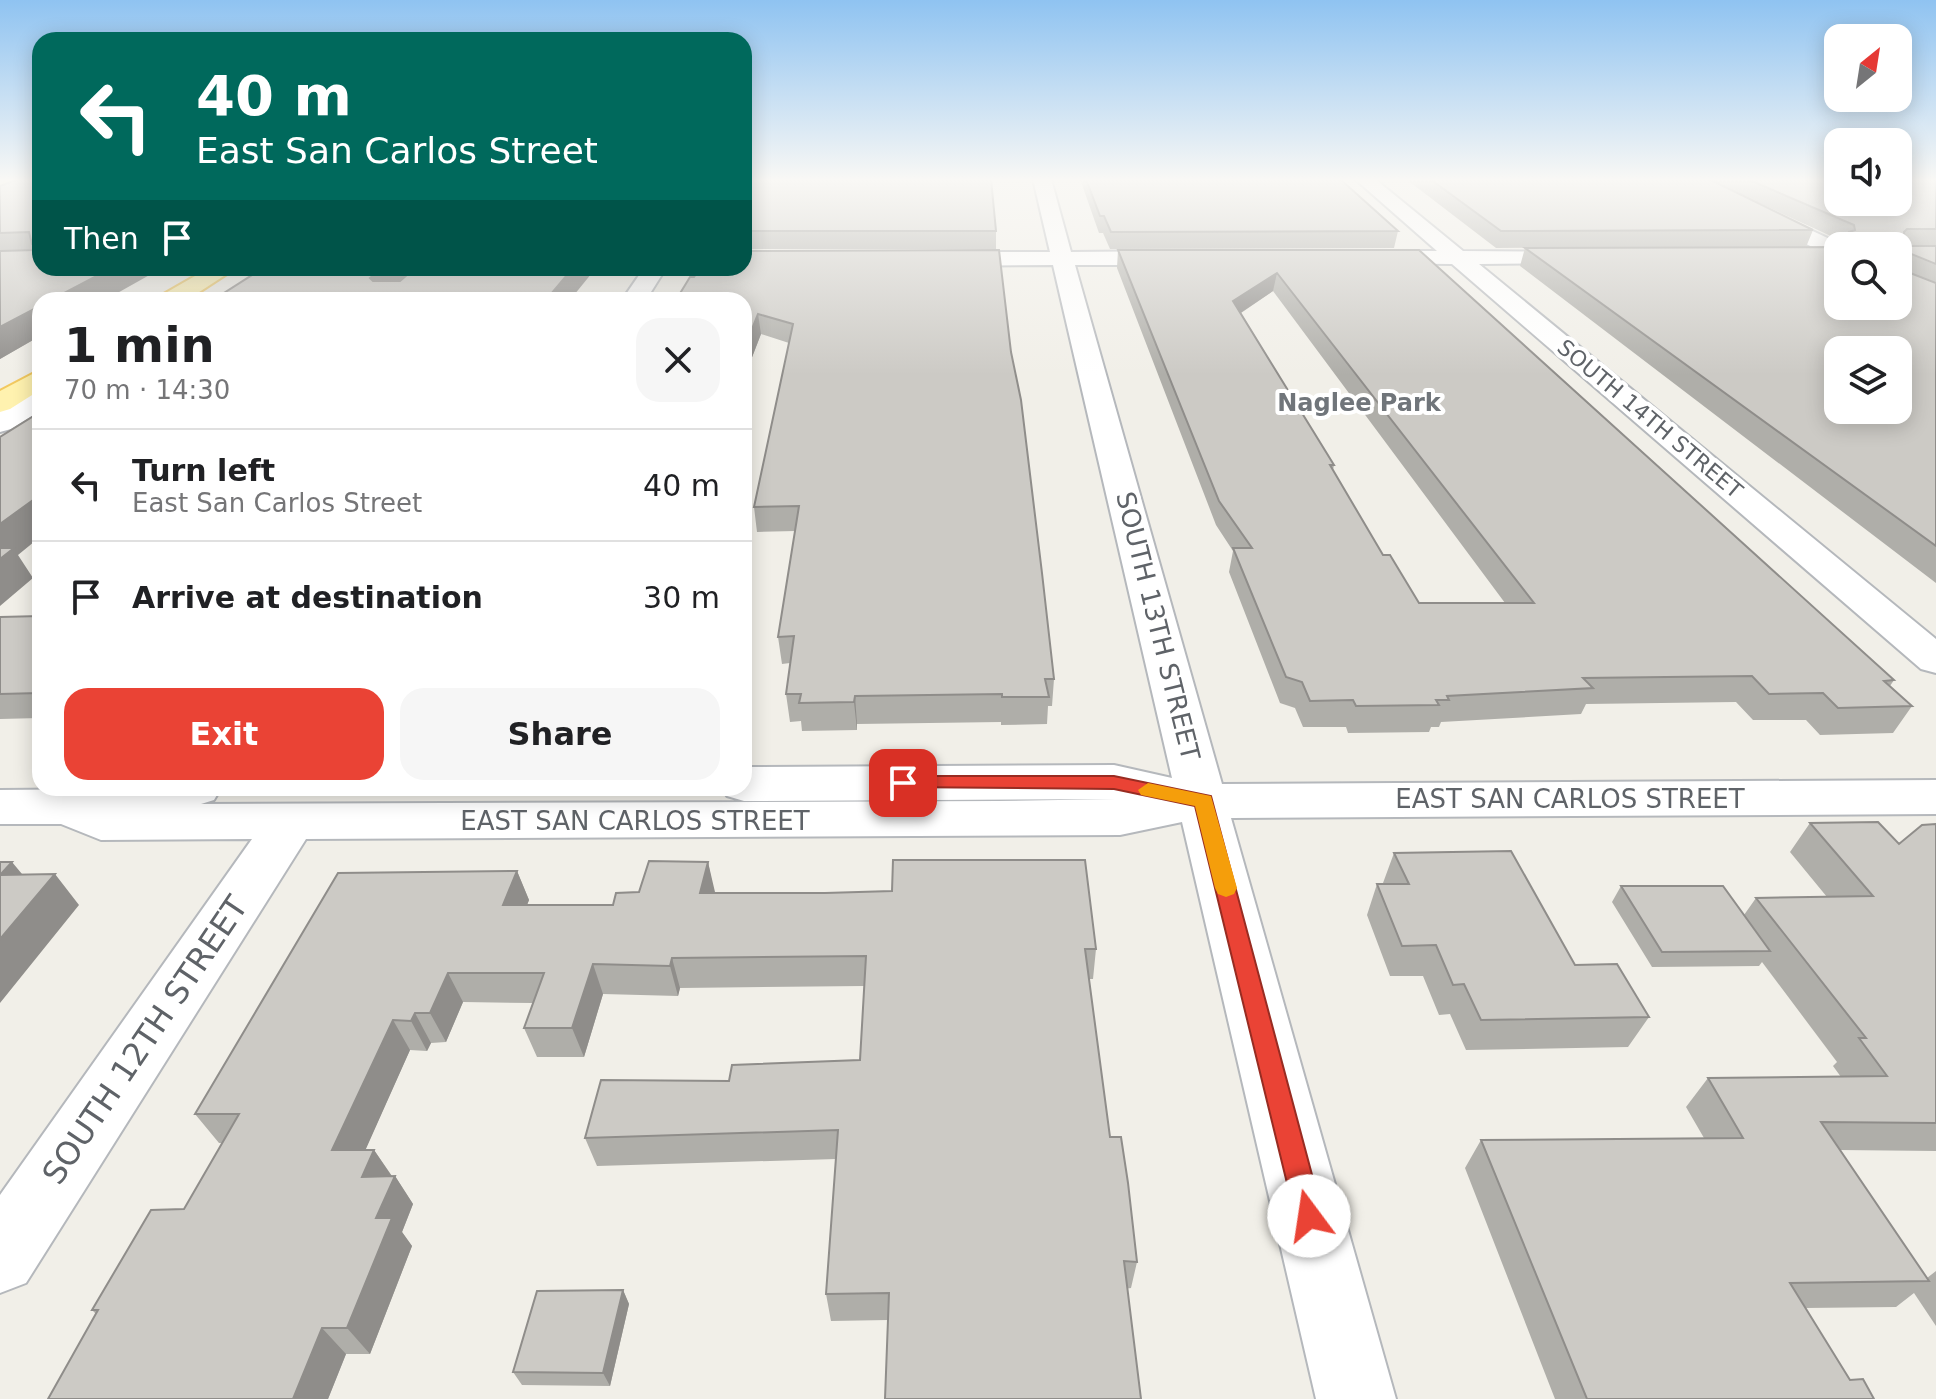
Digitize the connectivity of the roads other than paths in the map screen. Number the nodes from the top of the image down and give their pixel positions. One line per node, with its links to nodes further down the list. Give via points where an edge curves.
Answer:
1 (1060, 244): 10 (street, SOUTH 13TH STREET)
2 (1443, 244): 5 (street, SOUTH 14TH STREET)
3 (1824, 255): 4 (street)
4 (1799, 256)
5 (1458, 257): 6 (street); 8 (street); 17 (street, SOUTH 14TH STREET)
6 (1596, 257)
7 (1200, 258): 10 (street)
8 (1342, 258)
9 (915, 259): 10 (street)
10 (1064, 259): 21 (street, SOUTH 13TH STREET)
11 (212, 276): 12 (main road)
12 (186, 292)
13 (32, 383): 14 (main road)
14 (0, 403)
15 (32, 403): 16 (street)
16 (0, 423)
17 (1936, 660)
18 (752, 784): 21 (street, EAST SAN CARLOS STREET, via 1114,782)
19 (102, 796): 23 (street, EAST SAN CARLOS STREET)
20 (1936, 797): 21 (street, EAST SAN CARLOS STREET)
21 (1203, 801): 24 (street, EAST SAN CARLOS STREET, via 1120,817); 26 (street, SOUTH 13TH STREET)
22 (0, 807): 23 (street, EAST SAN CARLOS STREET)
23 (68, 807): 24 (street, EAST SAN CARLOS STREET, via 101,822)
24 (290, 823): 25 (street, SOUTH 12TH STREET)
25 (0, 1257)
26 (1356, 1399)

